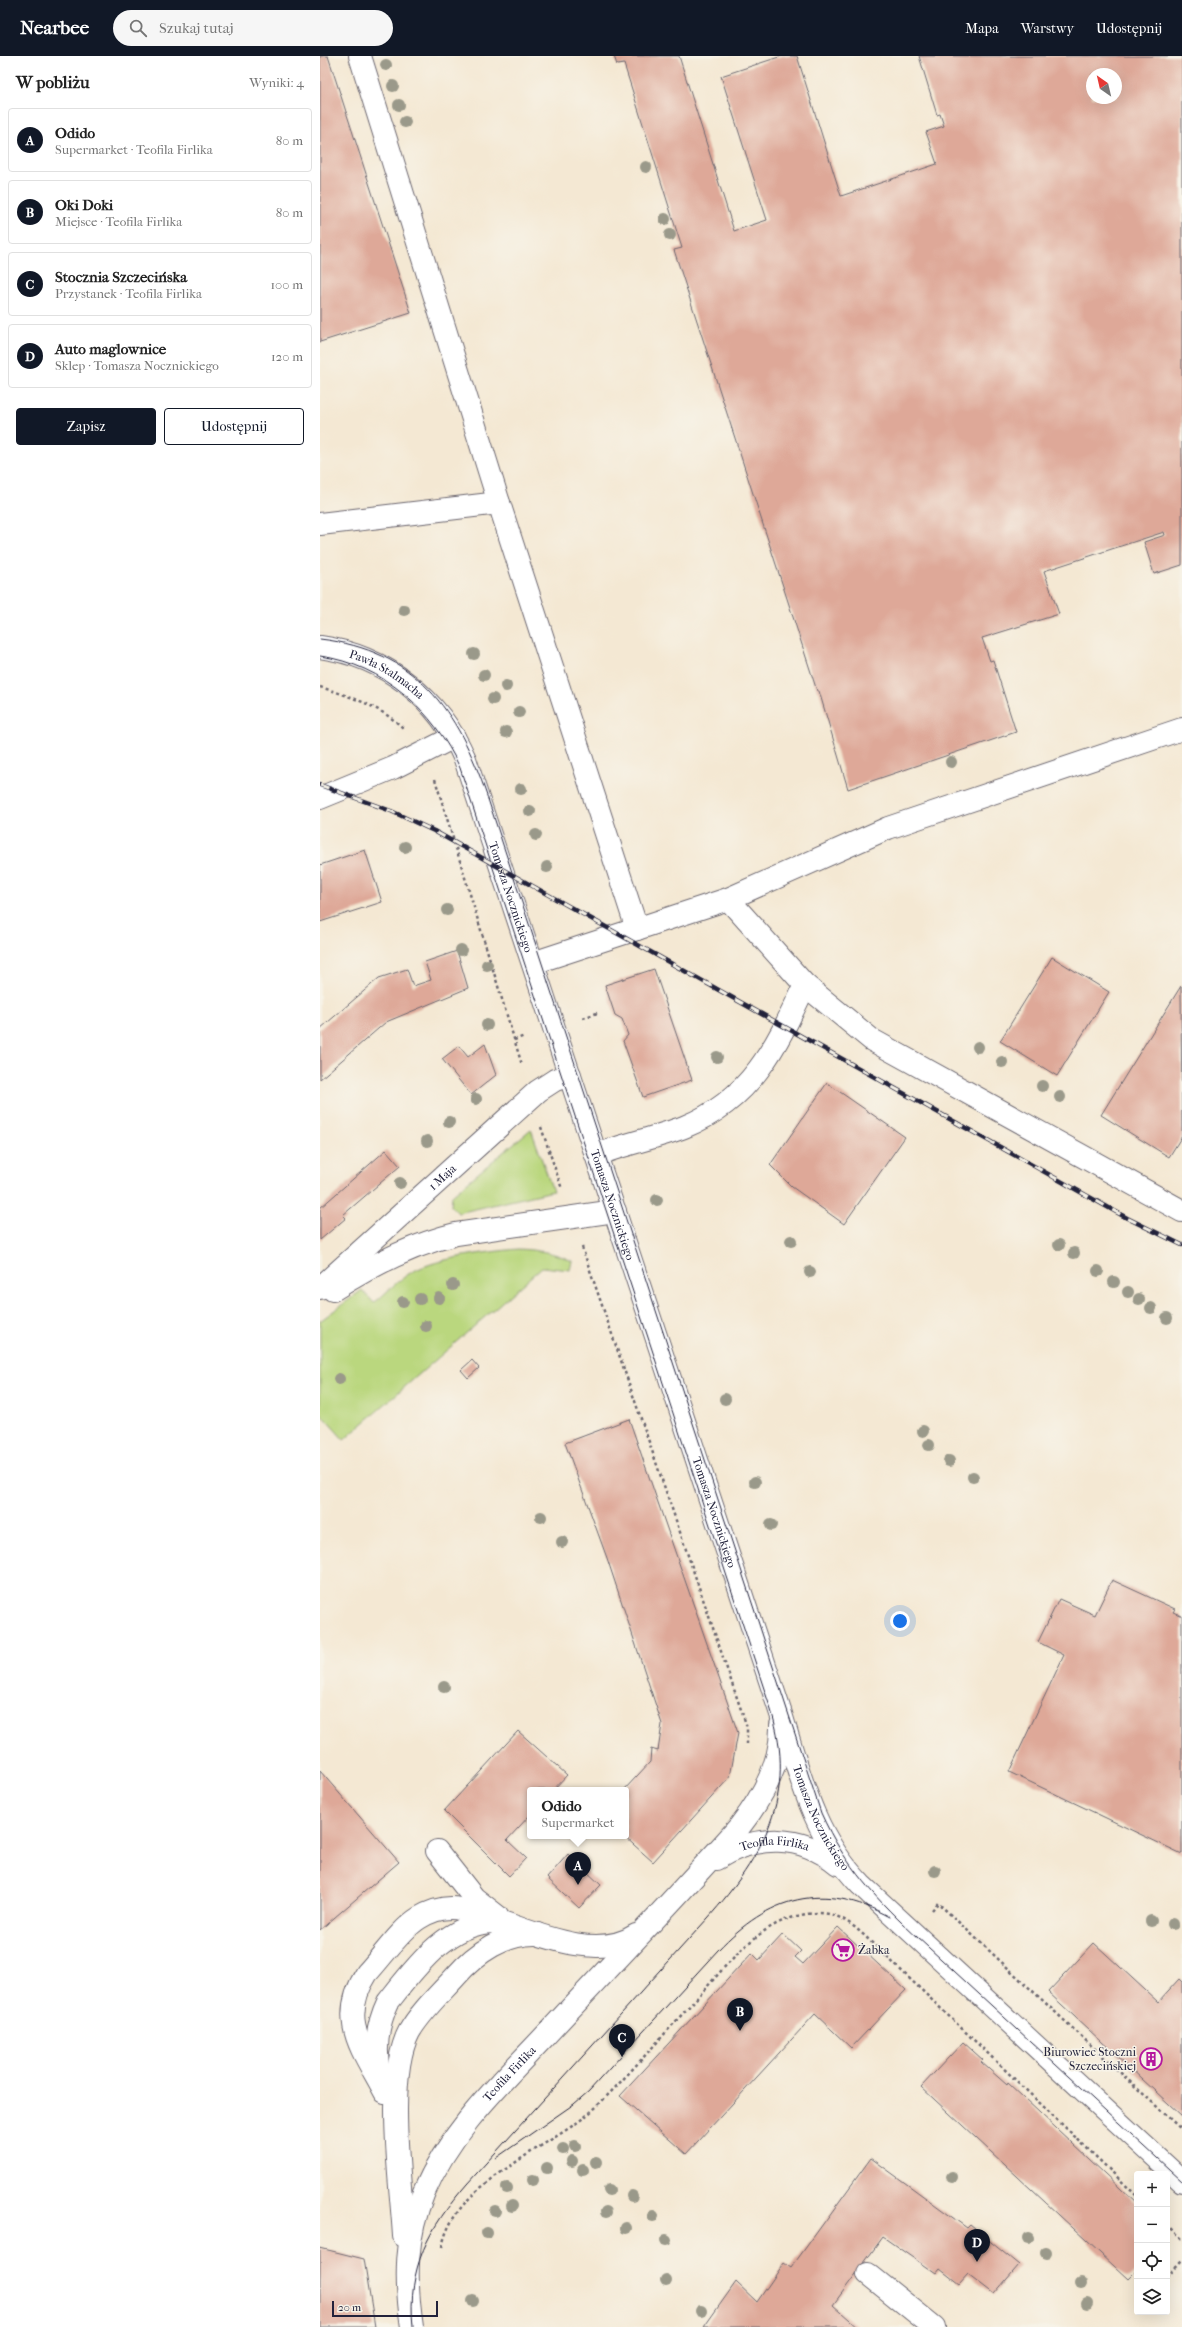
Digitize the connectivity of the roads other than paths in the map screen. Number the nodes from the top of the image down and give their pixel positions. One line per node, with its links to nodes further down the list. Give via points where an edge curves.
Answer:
1 (360, 56): 2 (street)
2 (499, 504): 3 (street); 10 (street)
3 (320, 524)
4 (320, 647): 5 (street, Pawła Stalmacha, via 352,654 392,672 424,698)
5 (442, 719): 7 (street, Tomasza Nocznickiego)
6 (1182, 729): 9 (street, via 888,828)
7 (454, 738): 8 (street, via 393,768); 11 (street, Tomasza Nocznickiego, via 474,781)
8 (320, 798)
9 (728, 899): 10 (street); 12 (street)
10 (637, 929): 11 (street)
11 (533, 963): 13 (street, Tomasza Nocznickiego)
12 (804, 985): 14 (street, via 772,1050 757,1073 738,1094 711,1113 684,1127); 16 (street, via 872,1040)
13 (570, 1075): 14 (street, Tomasza Nocznickiego); 17 (street, 1 Maja, via 555,1080 531,1097)
14 (596, 1155): 15 (street, Tomasza Nocznickiego)
15 (615, 1211): 18 (street, via 456,1234 431,1240 382,1261); 19 (street, Tomasza Nocznickiego)
16 (1182, 1211)
17 (320, 1288)
18 (320, 1298)
19 (781, 1714): 21 (street, Teofila Firlika, via 782,1730 777,1757 764,1790 740,1826); 22 (street, Tomasza Nocznickiego, via 816,1820 838,1857)
20 (437, 1851): 23 (street, via 474,1898)
21 (703, 1866): 22 (street, Teofila Firlika, via 740,1846 756,1842 790,1842 818,1850); 24 (street, Teofila Firlika)
22 (861, 1885): 28 (street, Tomasza Nocznickiego)
23 (506, 1923): 25 (street); 26 (street, via 479,1923 446,1937 388,2002 382,2015 376,2047); 26 (street, via 457,1908 429,1913 408,1927 367,1973 354,2003 355,2029 361,2051)
24 (646, 1927): 25 (street, via 632,1938 610,1946 582,1945); 29 (street, Teofila Firlika, via 454,2137 424,2193 408,2243)
25 (545, 1935): 27 (street, via 516,1937 484,1951 469,1962 417,2021 406,2039 399,2065 396,2095)
26 (385, 2092): 27 (street, via 394,2116)
27 (398, 2138): 29 (street)
28 (1182, 2181)
29 (407, 2270): 31 (street, Teofila Firlika)
30 (868, 2274): 32 (street)
31 (412, 2327)
32 (934, 2327)

